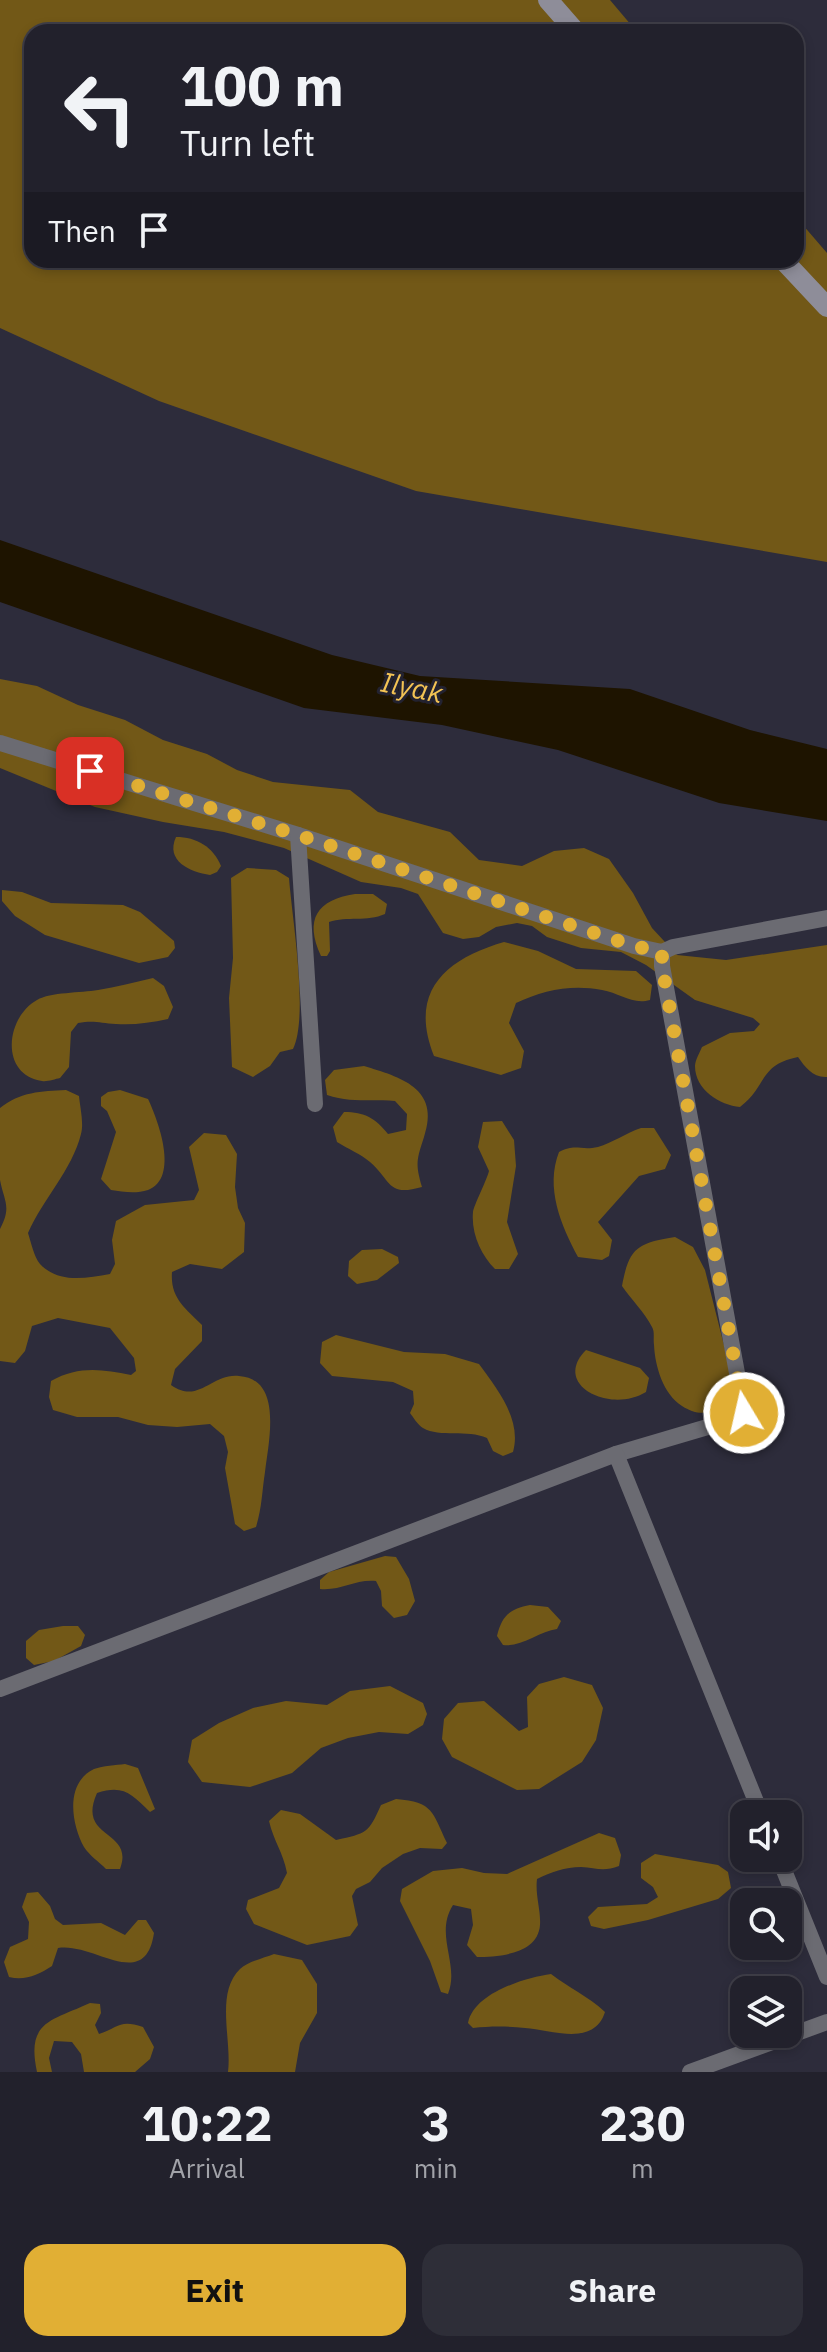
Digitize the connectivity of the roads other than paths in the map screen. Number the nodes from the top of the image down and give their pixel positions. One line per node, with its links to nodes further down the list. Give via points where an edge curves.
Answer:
1 (548, 0): 2 (street)
2 (569, 24)
3 (790, 268): 4 (street)
4 (827, 307)
5 (0, 743): 6 (lane)
6 (298, 835): 8 (lane); 9 (lane)
7 (827, 918): 8 (lane)
8 (662, 952): 10 (lane, via 744,1411 738,1418)
9 (315, 1104)
10 (616, 1454): 11 (lane); 12 (lane)
11 (0, 1689)
12 (755, 1800)
13 (785, 1872): 14 (lane)
14 (827, 1977)
15 (827, 2022): 16 (lane)
16 (690, 2072)

